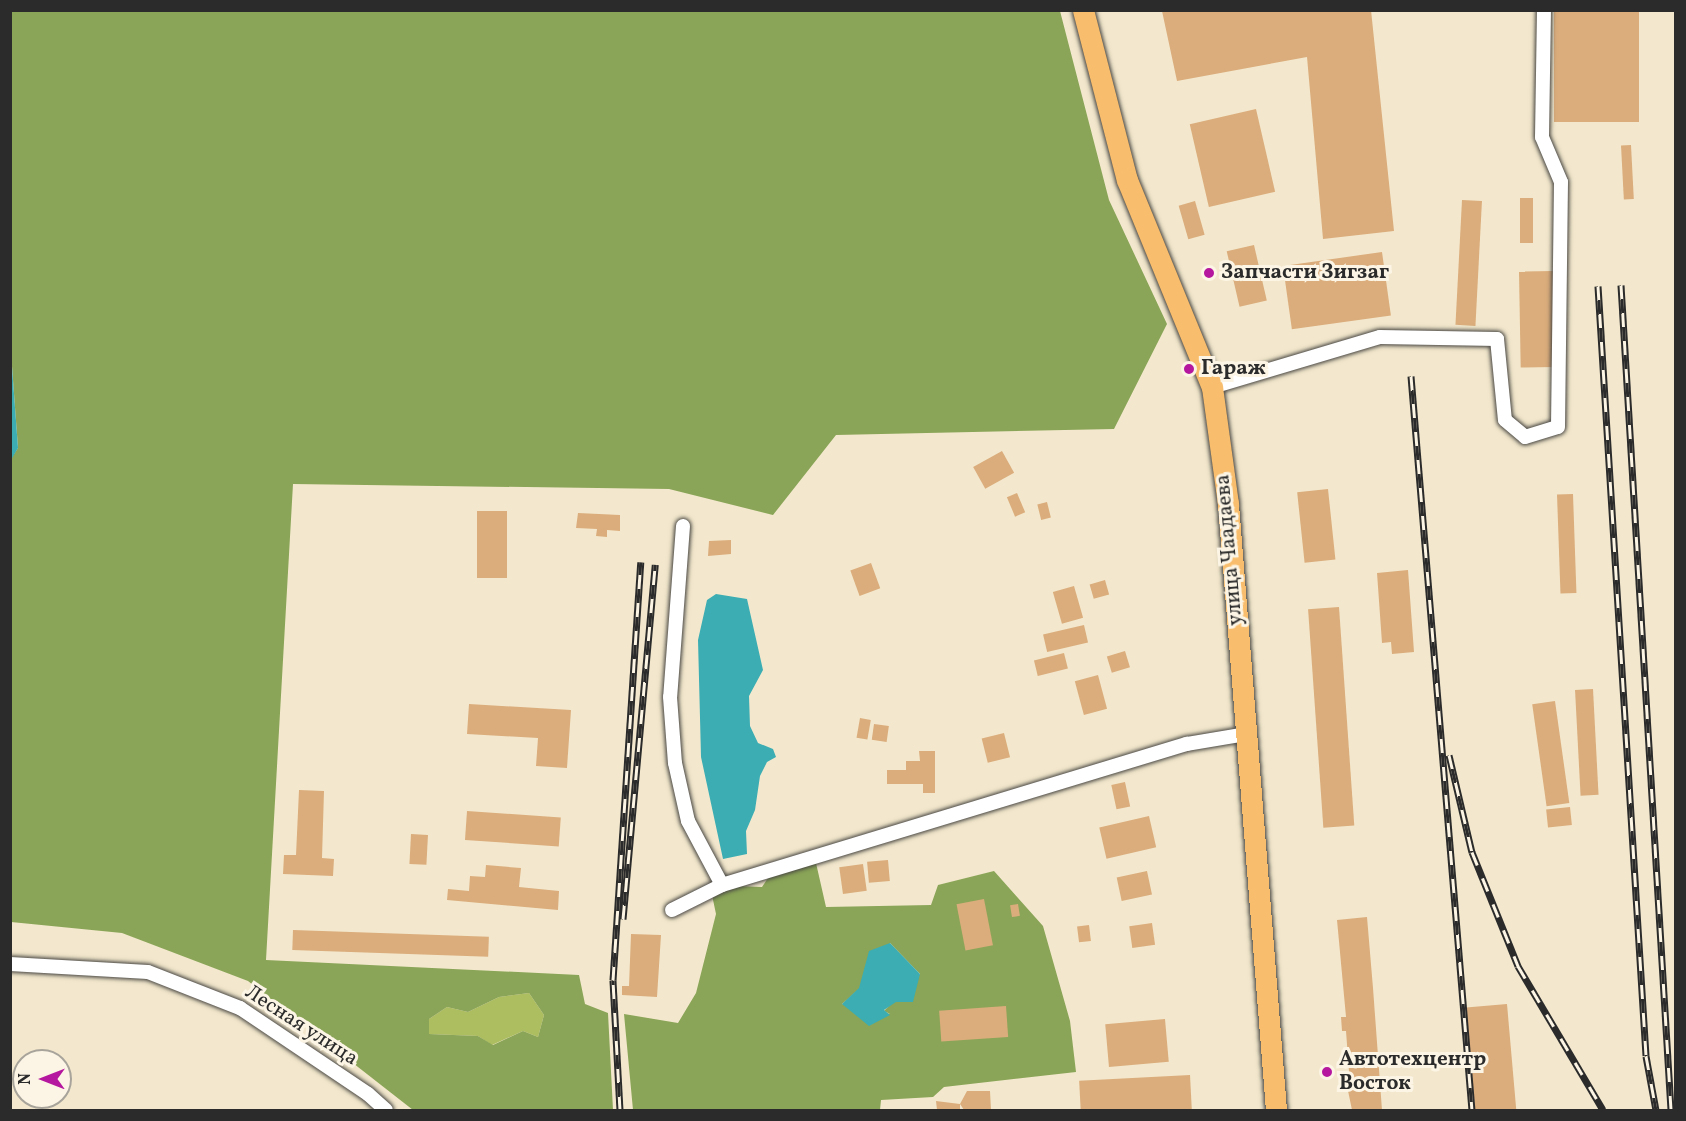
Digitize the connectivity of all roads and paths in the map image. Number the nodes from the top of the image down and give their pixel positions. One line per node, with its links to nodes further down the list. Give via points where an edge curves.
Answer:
1 (1083, 10): 3 (main road, улица Чаадаева, via 1127,180)
2 (1544, 10): 3 (street, via 1542,137 1561,182 1558,427 1525,437 1506,420 1497,339 1380,338)
3 (1212, 387): 5 (main road, улица Чаадаева, via 1228,504)
4 (683, 526): 6 (street, via 670,697 675,763 688,821)
5 (1246, 734): 6 (street, via 1187,744); 10 (main road, улица Чаадаева)
6 (722, 885): 7 (street)
7 (672, 910)
8 (10, 964): 9 (street, Лесная улица, via 148,972 240,1008)
9 (386, 1110)
10 (1276, 1110)

